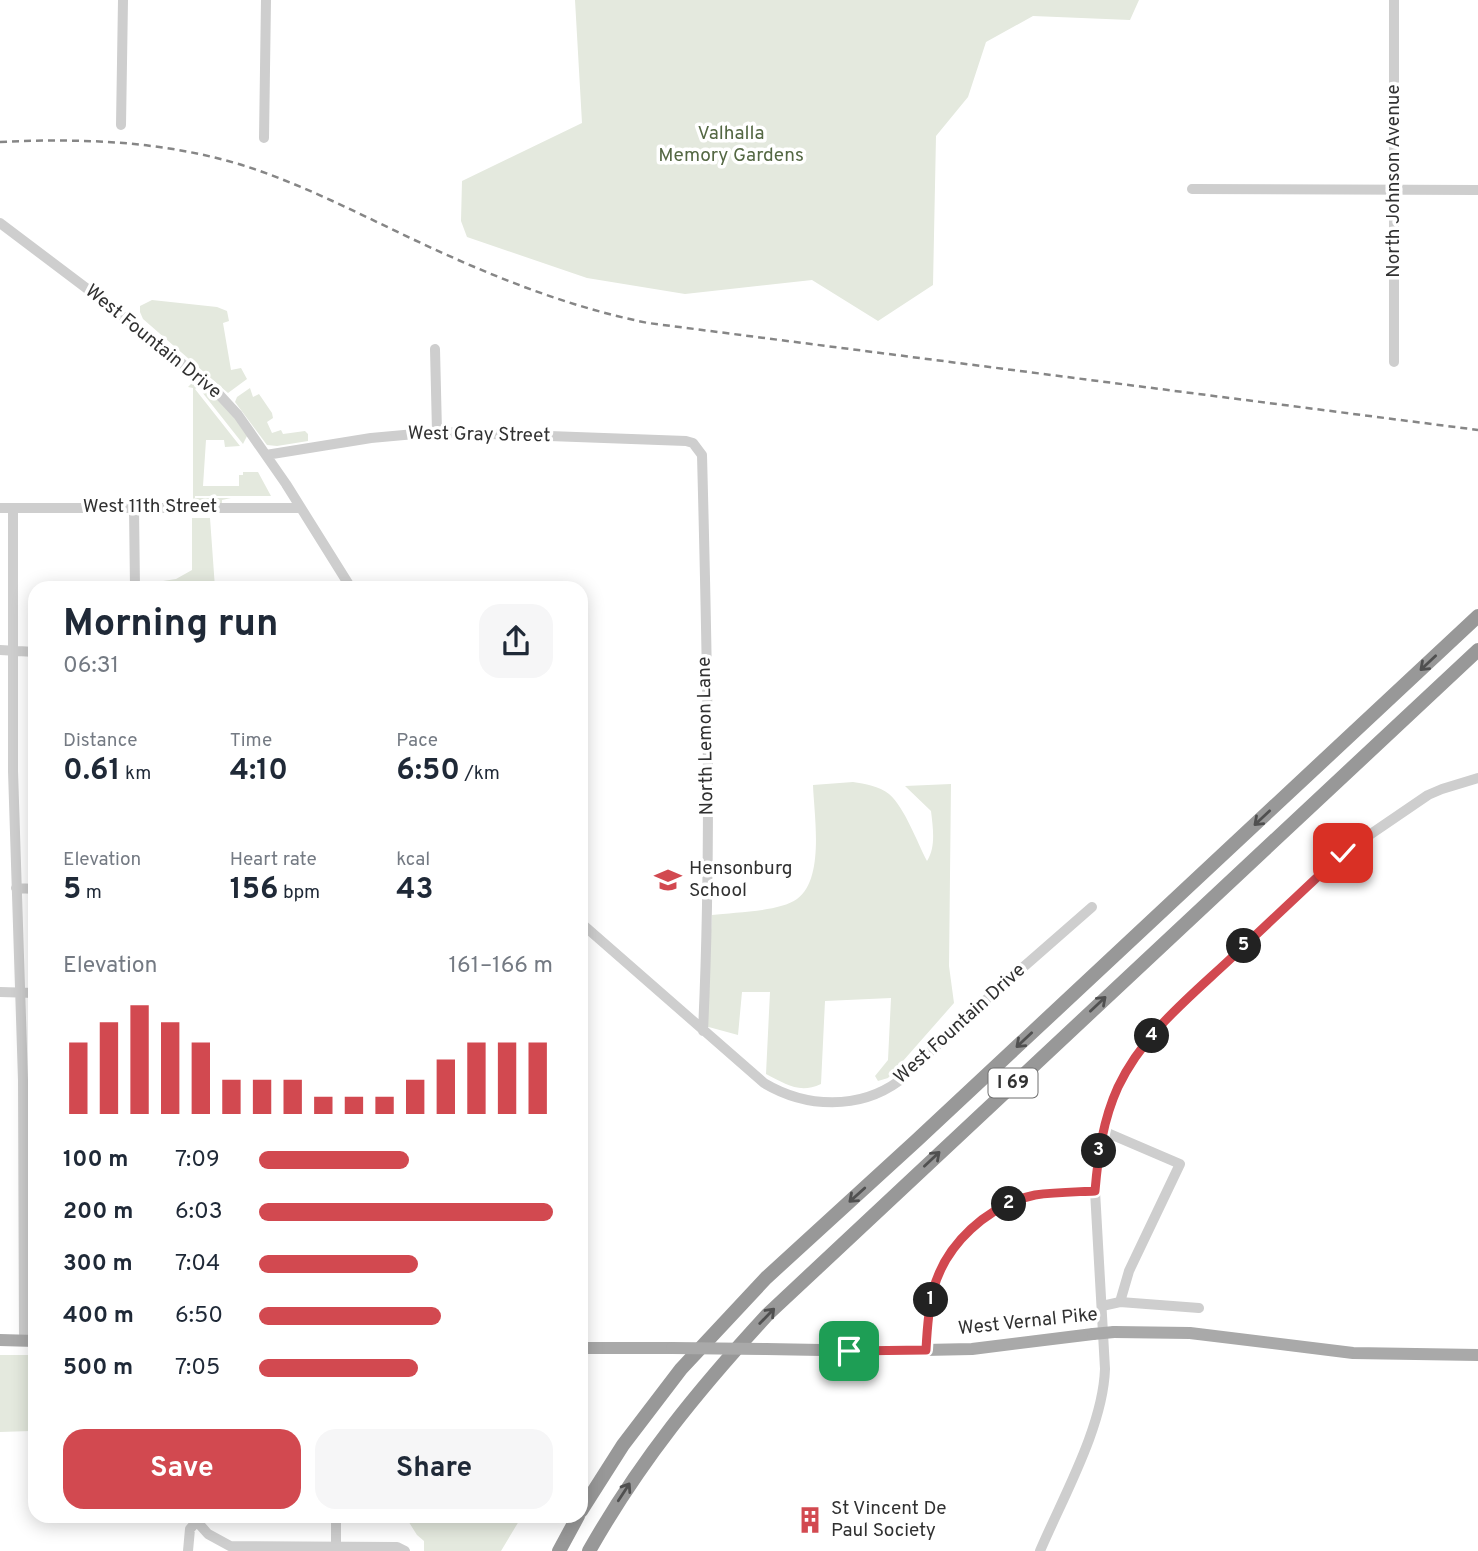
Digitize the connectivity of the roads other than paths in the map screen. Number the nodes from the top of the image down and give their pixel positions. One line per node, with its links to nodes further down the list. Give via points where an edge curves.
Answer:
1 (123, 0): 4 (street)
2 (266, 0): 5 (street)
3 (1394, 0): 7 (street, North Johnson Avenue)
4 (121, 125)
5 (264, 138)
6 (1192, 189): 7 (street)
7 (1394, 190): 8 (street); 11 (street, North Johnson Avenue)
8 (1478, 190)
9 (0, 223): 14 (street, West Fountain Drive, via 214,389)
10 (435, 349): 12 (street)
11 (1394, 362)
12 (437, 432): 13 (street, West Gray Street); 14 (street, West Gray Street)
13 (693, 443): 34 (street, North Lemon Lane, via 702,455 705,580 707,939)
14 (266, 455): 18 (street, West Fountain Drive)
15 (0, 508): 16 (street, West 11th Street)
16 (13, 508): 17 (street, West 11th Street); 23 (street)
17 (134, 508): 18 (street, West 11th Street); 19 (street)
18 (300, 508): 20 (street, West Fountain Drive)
19 (135, 581)
20 (347, 581)
21 (1478, 616): 46 (highway, I 69, one-way to 46, via 766,1278 681,1369)
22 (0, 650): 23 (street)
23 (13, 650): 25 (street); 27 (street)
24 (1478, 650): 57 (highway, I 69, one-way to 24, via 677,1418 768,1314)
25 (28, 651)
26 (1478, 778): 35 (street, via 1428,795 1343,853 1175,1010 1130,1065)
27 (16, 888): 28 (street); 32 (street)
28 (28, 889)
29 (1092, 906): 34 (street, West Fountain Drive, via 899,1081 865,1097 826,1102 780,1093)
30 (588, 929): 34 (street, West Fountain Drive)
31 (0, 992): 32 (street)
32 (18, 993): 33 (street); 37 (street)
33 (28, 993)
34 (703, 1031)
35 (1103, 1131): 36 (street); 38 (street, via 1180,1164 1129,1271)
36 (1095, 1191): 39 (street); 44 (street, via 1017,1201 985,1217 967,1233 946,1258 936,1281)
37 (28, 1297)
38 (1120, 1302): 39 (street); 40 (street)
39 (1102, 1306): 58 (street, via 1101,1406)
40 (1199, 1308)
41 (0, 1340): 42 (main road)
42 (28, 1340)
43 (588, 1348): 44 (main road, West Vernal Pike, bridge)
44 (926, 1350): 45 (main road, West Vernal Pike, bridge, via 997,1347 1114,1332 1190,1333 1363,1354)
45 (1478, 1355)
46 (588, 1500)
47 (192, 1523): 54 (street)
48 (198, 1523): 52 (street, via 230,1546)
49 (336, 1523): 51 (street)
50 (574, 1523): 56 (highway)
51 (336, 1547): 52 (street); 53 (street)
52 (286, 1549)
53 (363, 1549): 55 (street, via 397,1547)
54 (188, 1551)
55 (405, 1551)
56 (559, 1551)
57 (589, 1551)
58 (1040, 1551)

